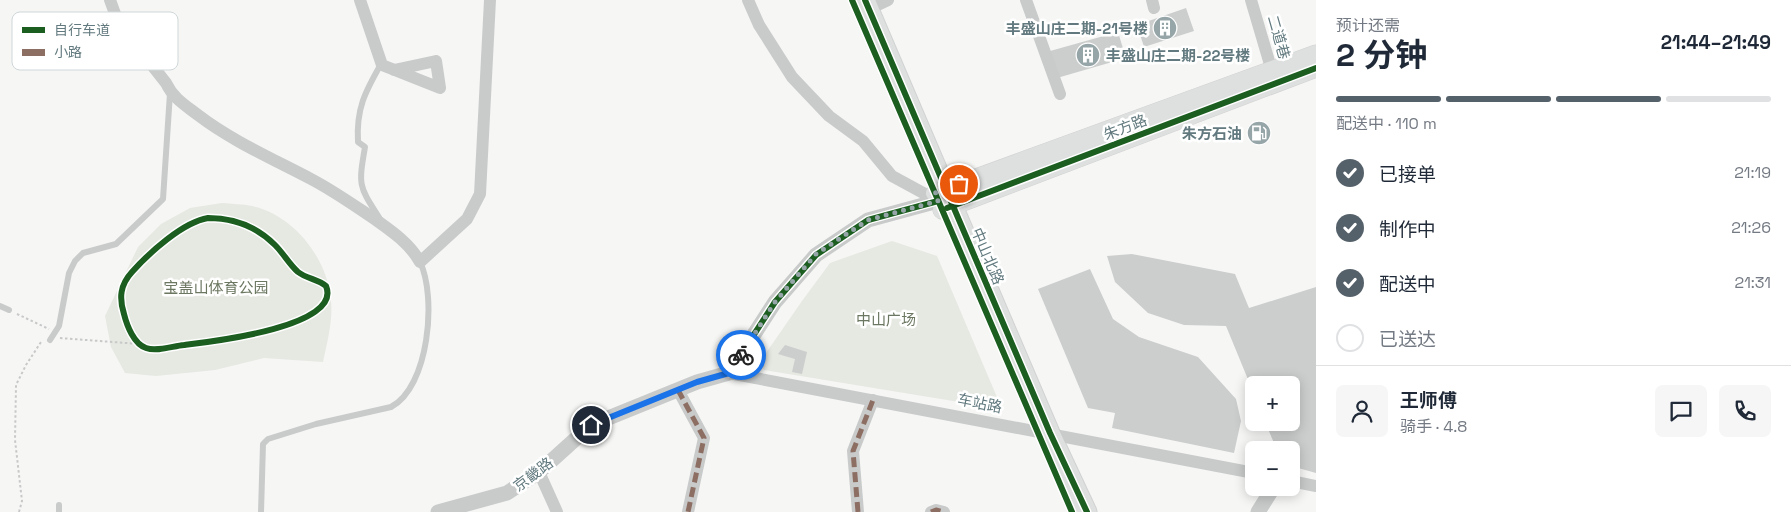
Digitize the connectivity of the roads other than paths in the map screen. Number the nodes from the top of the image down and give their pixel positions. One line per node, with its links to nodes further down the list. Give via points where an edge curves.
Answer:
1 (110, 0): 10 (street)
2 (360, 0): 12 (street)
3 (490, 0): 21 (street, via 480,194 467,219)
4 (748, 0): 19 (street, via 759,25 792,77 829,116 863,141 892,176)
5 (852, 0): 19 (main road)
6 (888, 0): 9 (street)
7 (1026, 0): 18 (street)
8 (1251, 0): 16 (street, 二道巷)
9 (867, 4): 19 (main road, 中山北路)
10 (114, 12)
11 (1316, 54): 16 (main road, 朱方路)
12 (381, 63): 15 (street); 20 (lane, via 363,96 357,121 358,142 365,148 360,176 362,191)
13 (1316, 68): 16 (main road, 朱方路)
14 (156, 70): 17 (street)
15 (394, 70)
16 (1274, 77): 19 (main road, 朱方路)
17 (170, 93): 20 (street, via 208,123 313,180); 24 (lane, via 163,198 116,244 83,253 75,261 69,273 59,326)
18 (1060, 94)
19 (943, 199): 25 (street, 朱方路, via 868,220 816,254 775,302); 28 (main road, 中山北路); 28 (main road, 中山北路, via 982,302)
20 (385, 227): 21 (street, via 406,244)
21 (420, 262): 34 (lane, via 429,324 424,352 406,393 391,407 268,439 263,444)
22 (0, 306): 23 (lane)
23 (9, 310)
24 (50, 340)
25 (729, 373): 26 (street, 京畿路); 27 (street, 车站路)
26 (678, 390): 30 (street, 京畿路, via 591,425); 37 (street, via 704,438)
27 (873, 400): 28 (street, 车站路); 38 (street, via 853,451)
28 (1044, 432): 29 (street, 车站路); 41 (main road, 中山北路); 42 (main road, 中山北路)
29 (1245, 471)
30 (539, 472): 35 (street, 京畿路, via 507,493); 36 (street)
31 (1300, 482): 32 (street)
32 (1316, 486)
33 (1268, 496): 43 (street)
34 (261, 512)
35 (438, 512)
36 (557, 512)
37 (688, 512)
38 (858, 512)
39 (931, 512): 40 (street)
40 (944, 512)
41 (1072, 512)
42 (1087, 512)
43 (1258, 512)

